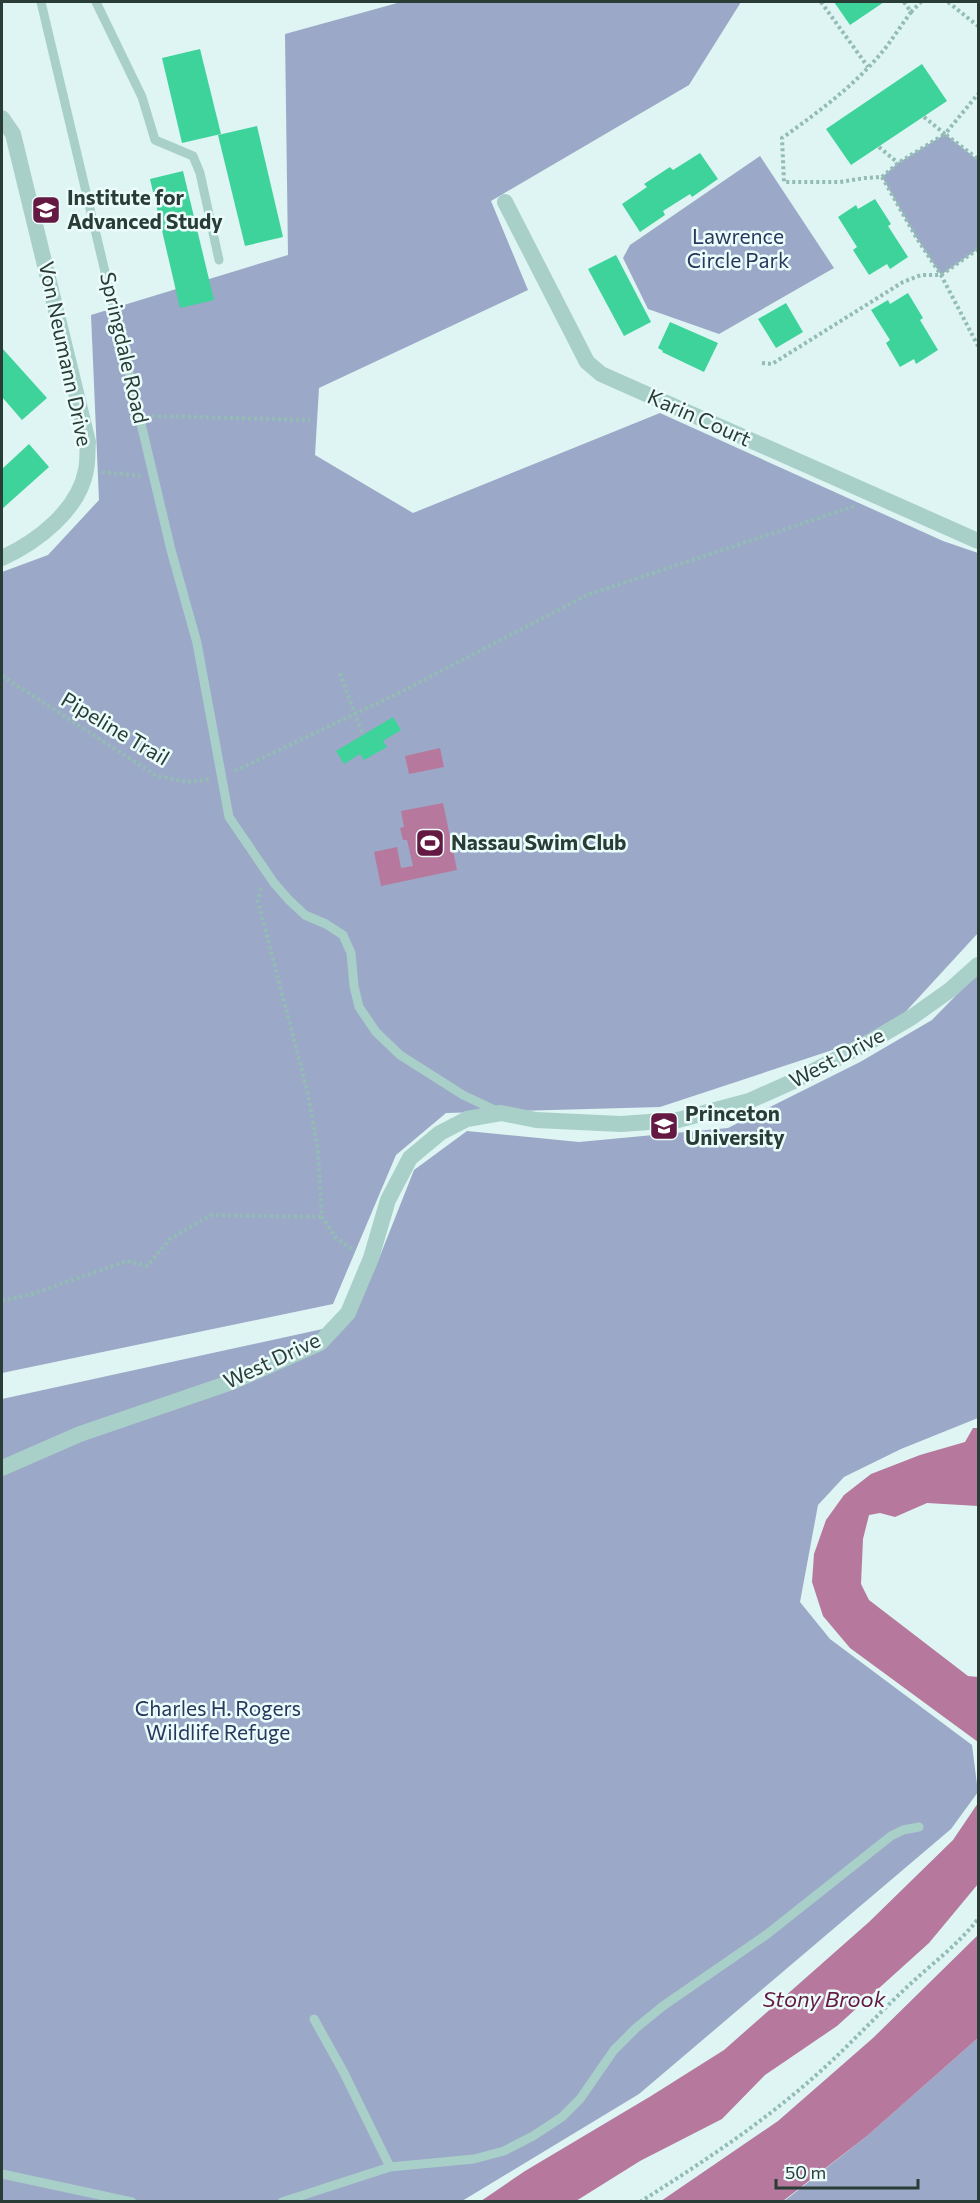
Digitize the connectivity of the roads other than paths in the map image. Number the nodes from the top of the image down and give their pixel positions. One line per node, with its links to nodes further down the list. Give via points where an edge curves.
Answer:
1 (41, 2): 8 (lane, Springdale Road)
2 (96, 2): 5 (lane, via 142,97 155,140 193,156)
3 (2, 118): 7 (street, Von Neumann Drive, via 13,134 88,442 86,471 74,501 47,530)
4 (506, 202): 6 (street, Karin Court, via 587,362 601,374)
5 (219, 260)
6 (978, 541)
7 (2, 558)
8 (208, 694): 10 (lane, West Drive, via 229,817 289,900 305,915 343,935 351,953 359,1007 376,1032 400,1055)
9 (978, 965): 10 (street, West Drive, via 912,1017 749,1101 678,1120 621,1124 536,1120)
10 (501, 1113): 11 (street, West Drive, via 467,1119 440,1133 410,1158 388,1200 371,1258 348,1313 320,1343 232,1382 80,1434)
11 (2, 1468)
12 (919, 1827): 14 (lane, via 891,1836 766,1935 663,2006 614,2050 580,2099 562,2117 533,2136 504,2151 474,2159)
13 (314, 2019): 14 (lane)
14 (390, 2167): 17 (lane)
15 (2, 2174): 16 (lane)
16 (132, 2202)
17 (282, 2202)

